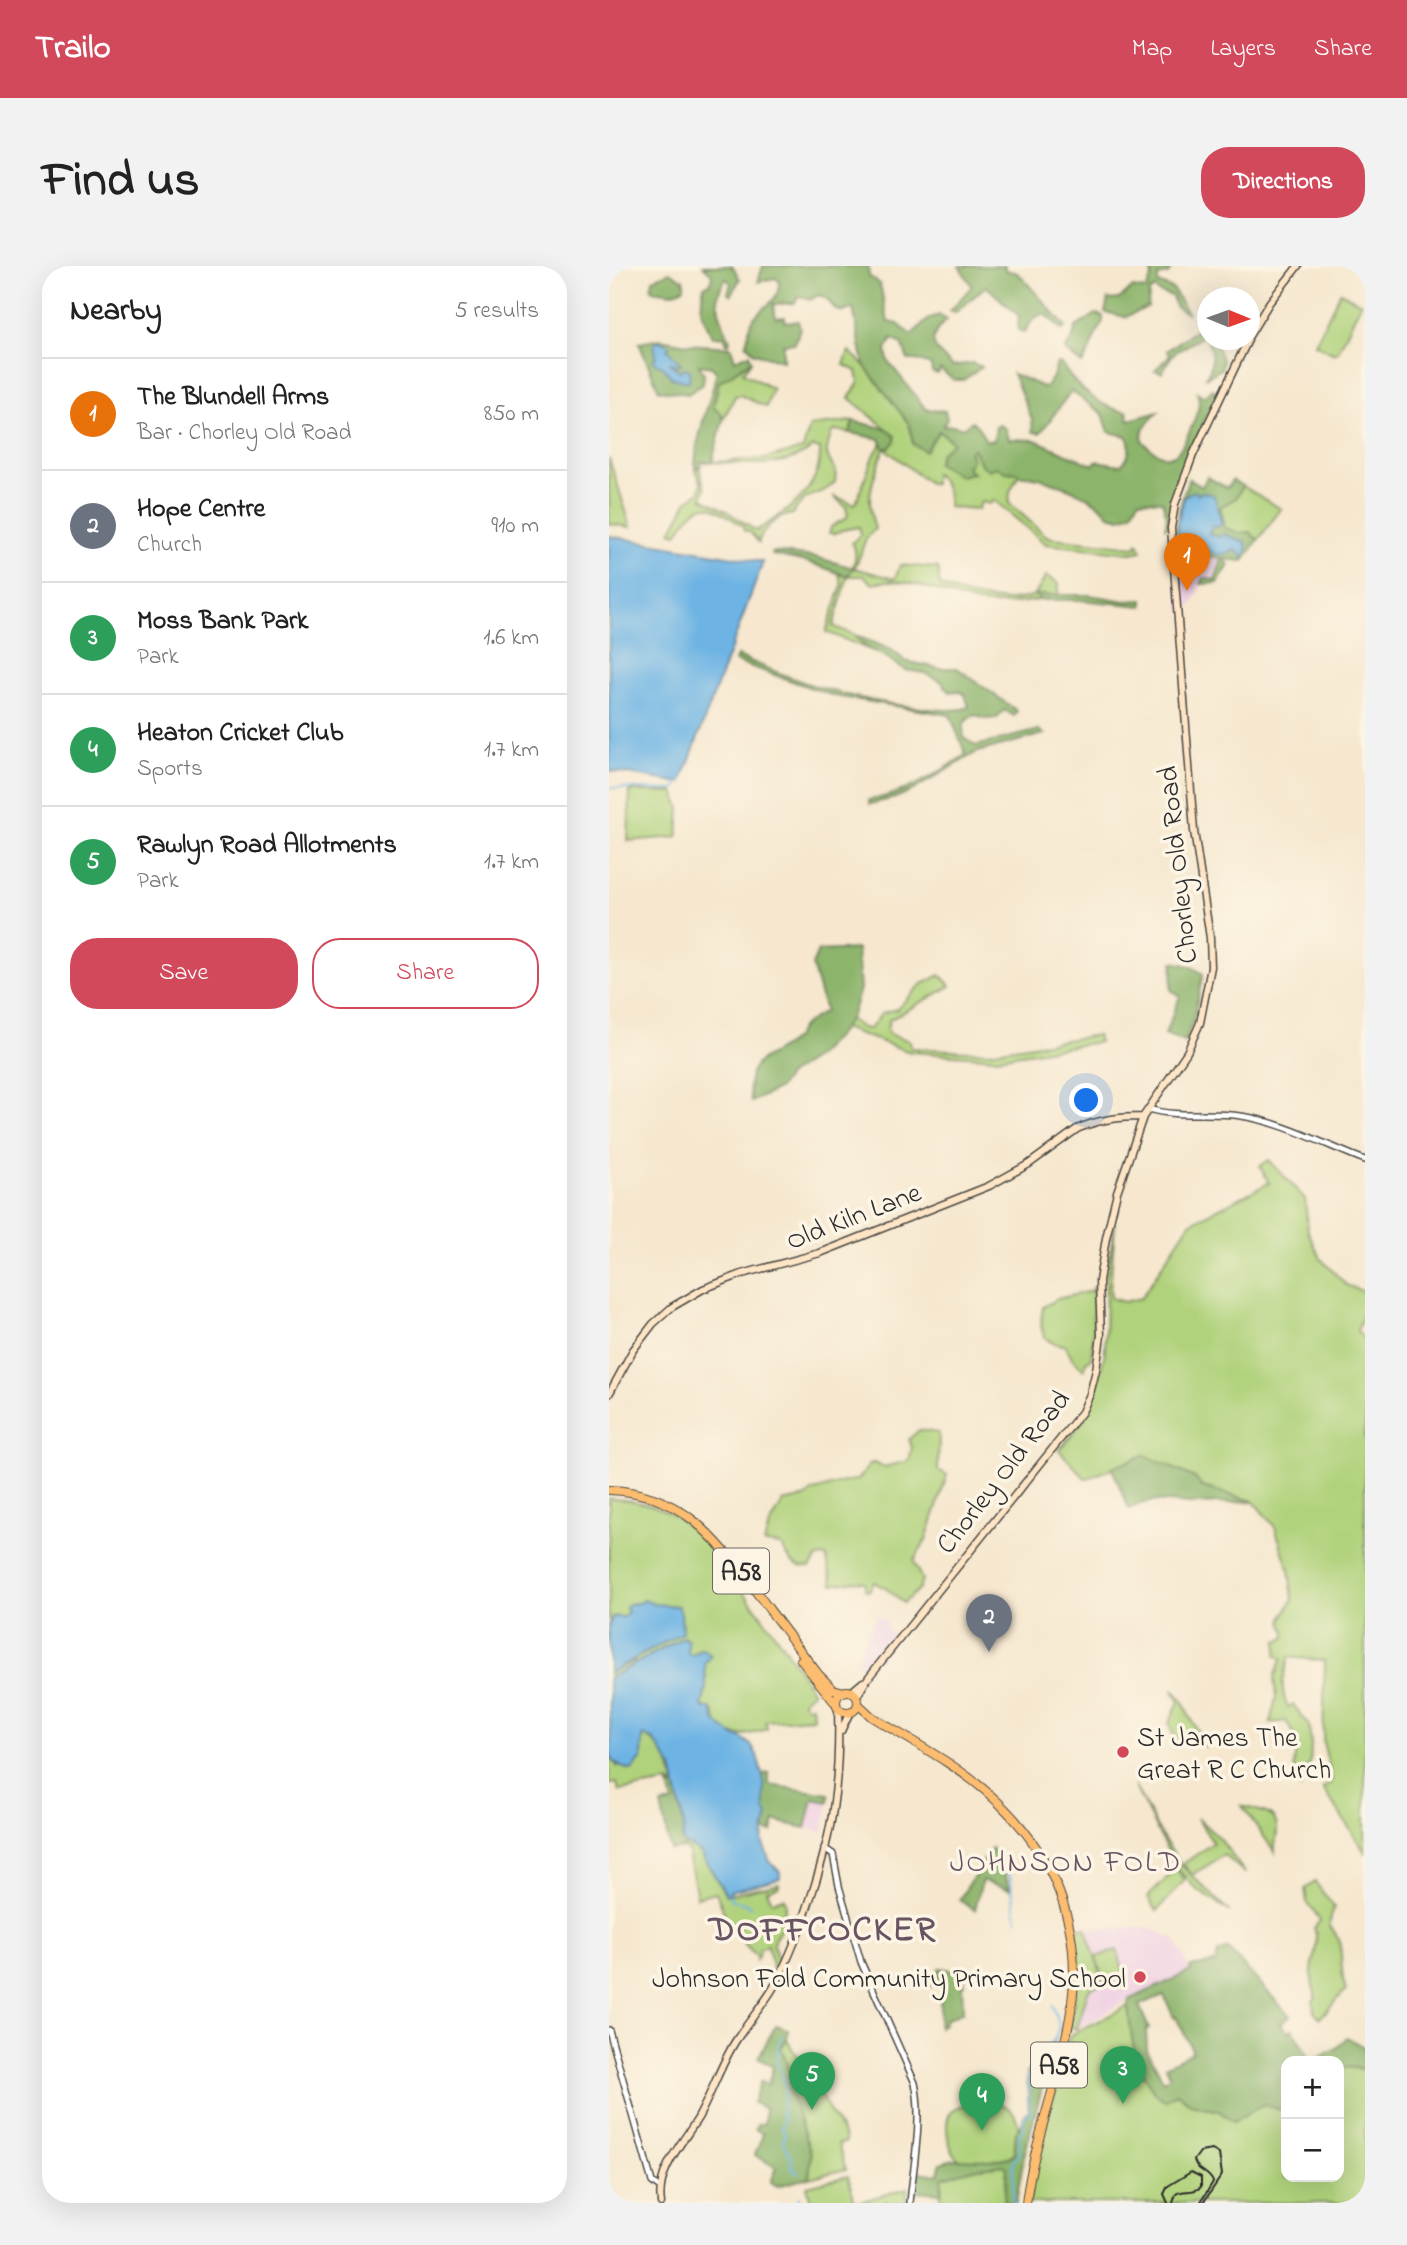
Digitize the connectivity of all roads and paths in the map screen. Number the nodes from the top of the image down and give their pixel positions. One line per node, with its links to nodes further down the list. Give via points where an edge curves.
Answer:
1 (1298, 266): 2 (main road, Chorley Old Road)
2 (1260, 319)
3 (1243, 350): 4 (main road, Chorley Old Road, via 1193,456 1171,528 1194,831 1212,953 1200,1023 1187,1052)
4 (1149, 1109): 5 (main road, Chorley Old Road); 6 (street, via 1256,1119)
5 (1143, 1117): 7 (main road, Old Kiln Lane, via 1088,1124 989,1186 820,1254 703,1289 653,1324); 10 (main road, Chorley Old Road, via 1106,1238 1099,1281 1100,1346 1093,1387 1082,1412)
6 (1365, 1160)
7 (609, 1394)
8 (609, 1490): 10 (highway, A58, via 652,1497 702,1527 828,1686)
9 (609, 1496): 11 (highway, A58, via 662,1506 697,1528)
10 (853, 1696): 11 (highway, Chorley Old Road, via 837,1698); 12 (highway, Chorley Old Road); 13 (highway, A58)
11 (837, 1706): 12 (highway, A58); 14 (main road, Chorley Old Road)
12 (850, 1713): 13 (highway, A58); 14 (main road, Chorley Old Road)
13 (873, 1717): 22 (highway, A58, via 977,1784 1011,1816 1033,1840 1054,1877 1070,1928 1071,2012)
14 (839, 1742): 15 (main road, Chorley Old Road, via 834,1808)
15 (824, 1848): 18 (main road, Chorley Old Road, via 776,1984 735,2042 707,2101); 21 (street, via 833,1854 865,1970 913,2077 917,2097)
16 (609, 2030): 17 (street)
17 (649, 2170): 18 (street); 19 (street, via 653,2184)
18 (664, 2171): 19 (main road, Chorley Old Road)
19 (660, 2188): 20 (main road, Chorley Old Road)
20 (661, 2203)
21 (910, 2203)
22 (1023, 2203)

